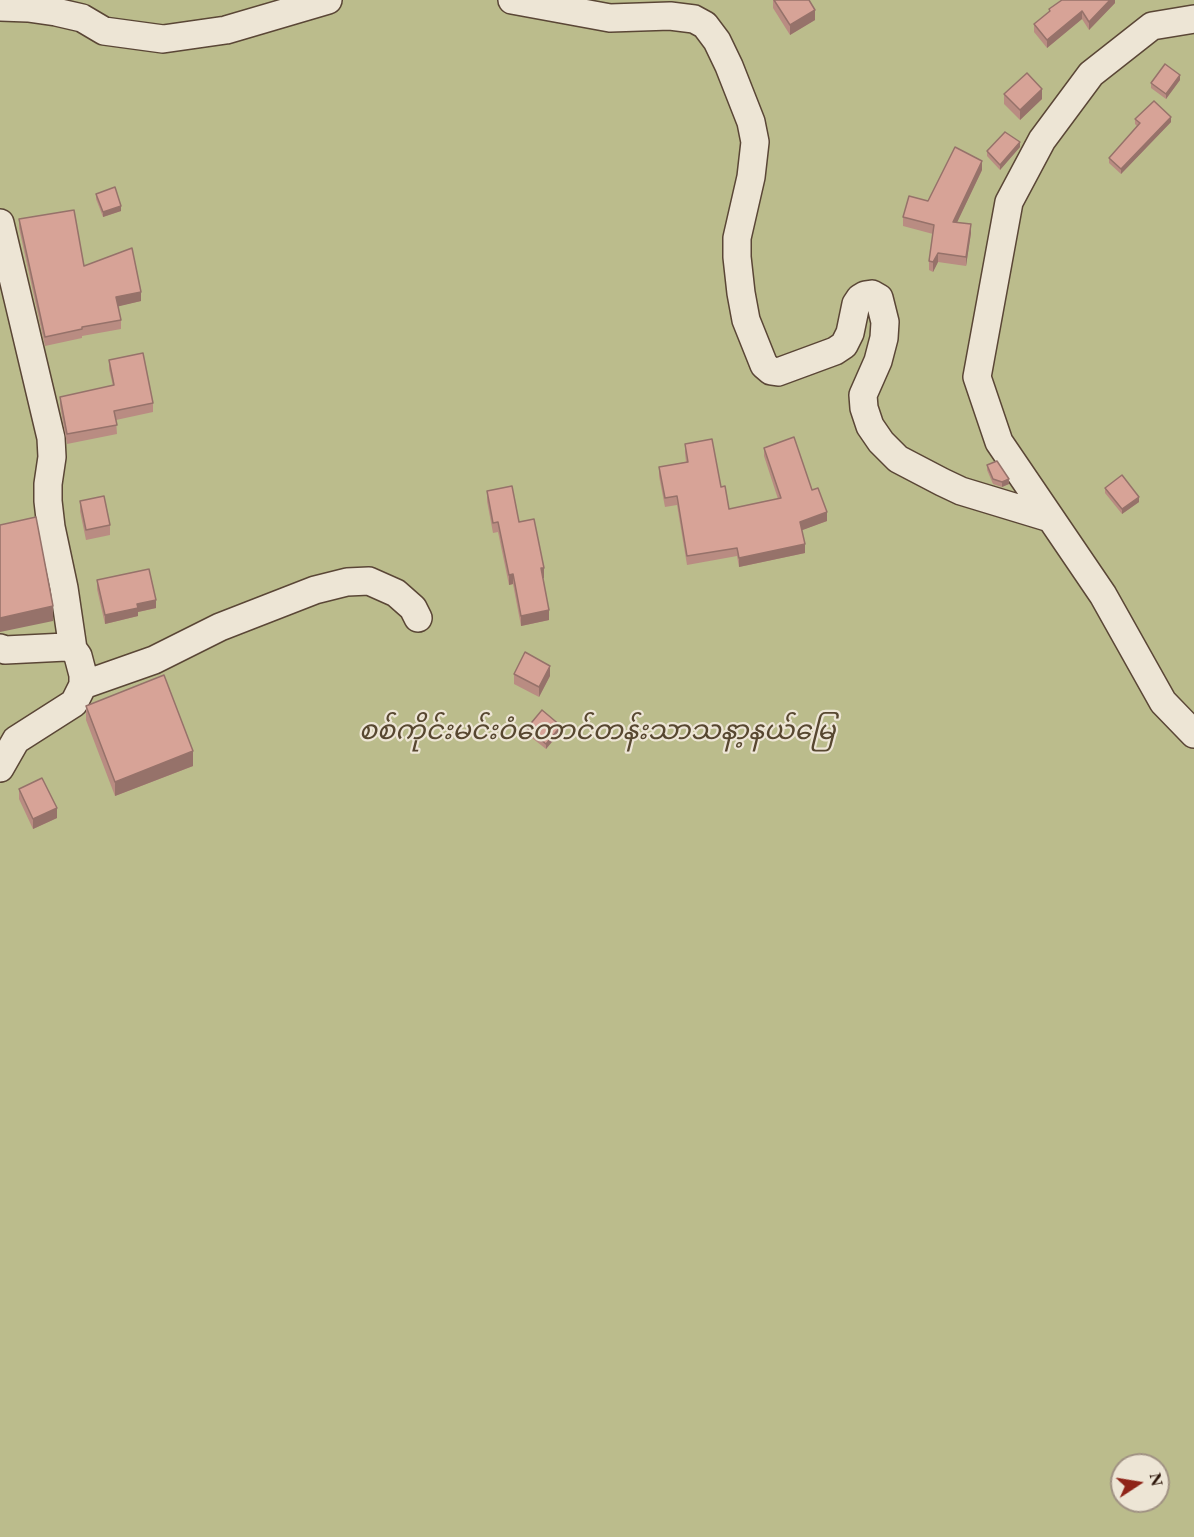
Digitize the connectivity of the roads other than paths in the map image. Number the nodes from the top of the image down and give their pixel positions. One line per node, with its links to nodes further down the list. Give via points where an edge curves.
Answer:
1 (328, 0): 3 (street, via 226,30 163,39 104,31 82,18 56,12)
2 (512, 0): 6 (street, via 610,18 670,16 694,19 705,25 729,66 755,142 737,257 746,320 764,365 778,372 835,351 844,345 850,333 856,304 872,294 879,298 884,338 863,395 870,426 881,442 898,459 942,482)
3 (0, 7)
4 (1194, 19): 6 (street, via 1152,26 1091,74 1042,140 1009,202 977,377 999,442)
5 (0, 223): 9 (street, via 51,438 48,501)
6 (1050, 518): 11 (street, via 1103,595 1163,702)
7 (417, 618): 10 (street, via 413,608 396,593 369,581 347,582 304,594 220,627 154,660)
8 (0, 648): 9 (street)
9 (73, 649): 10 (street)
10 (83, 685): 12 (street, via 74,703 16,740)
11 (1194, 734)
12 (0, 768)

